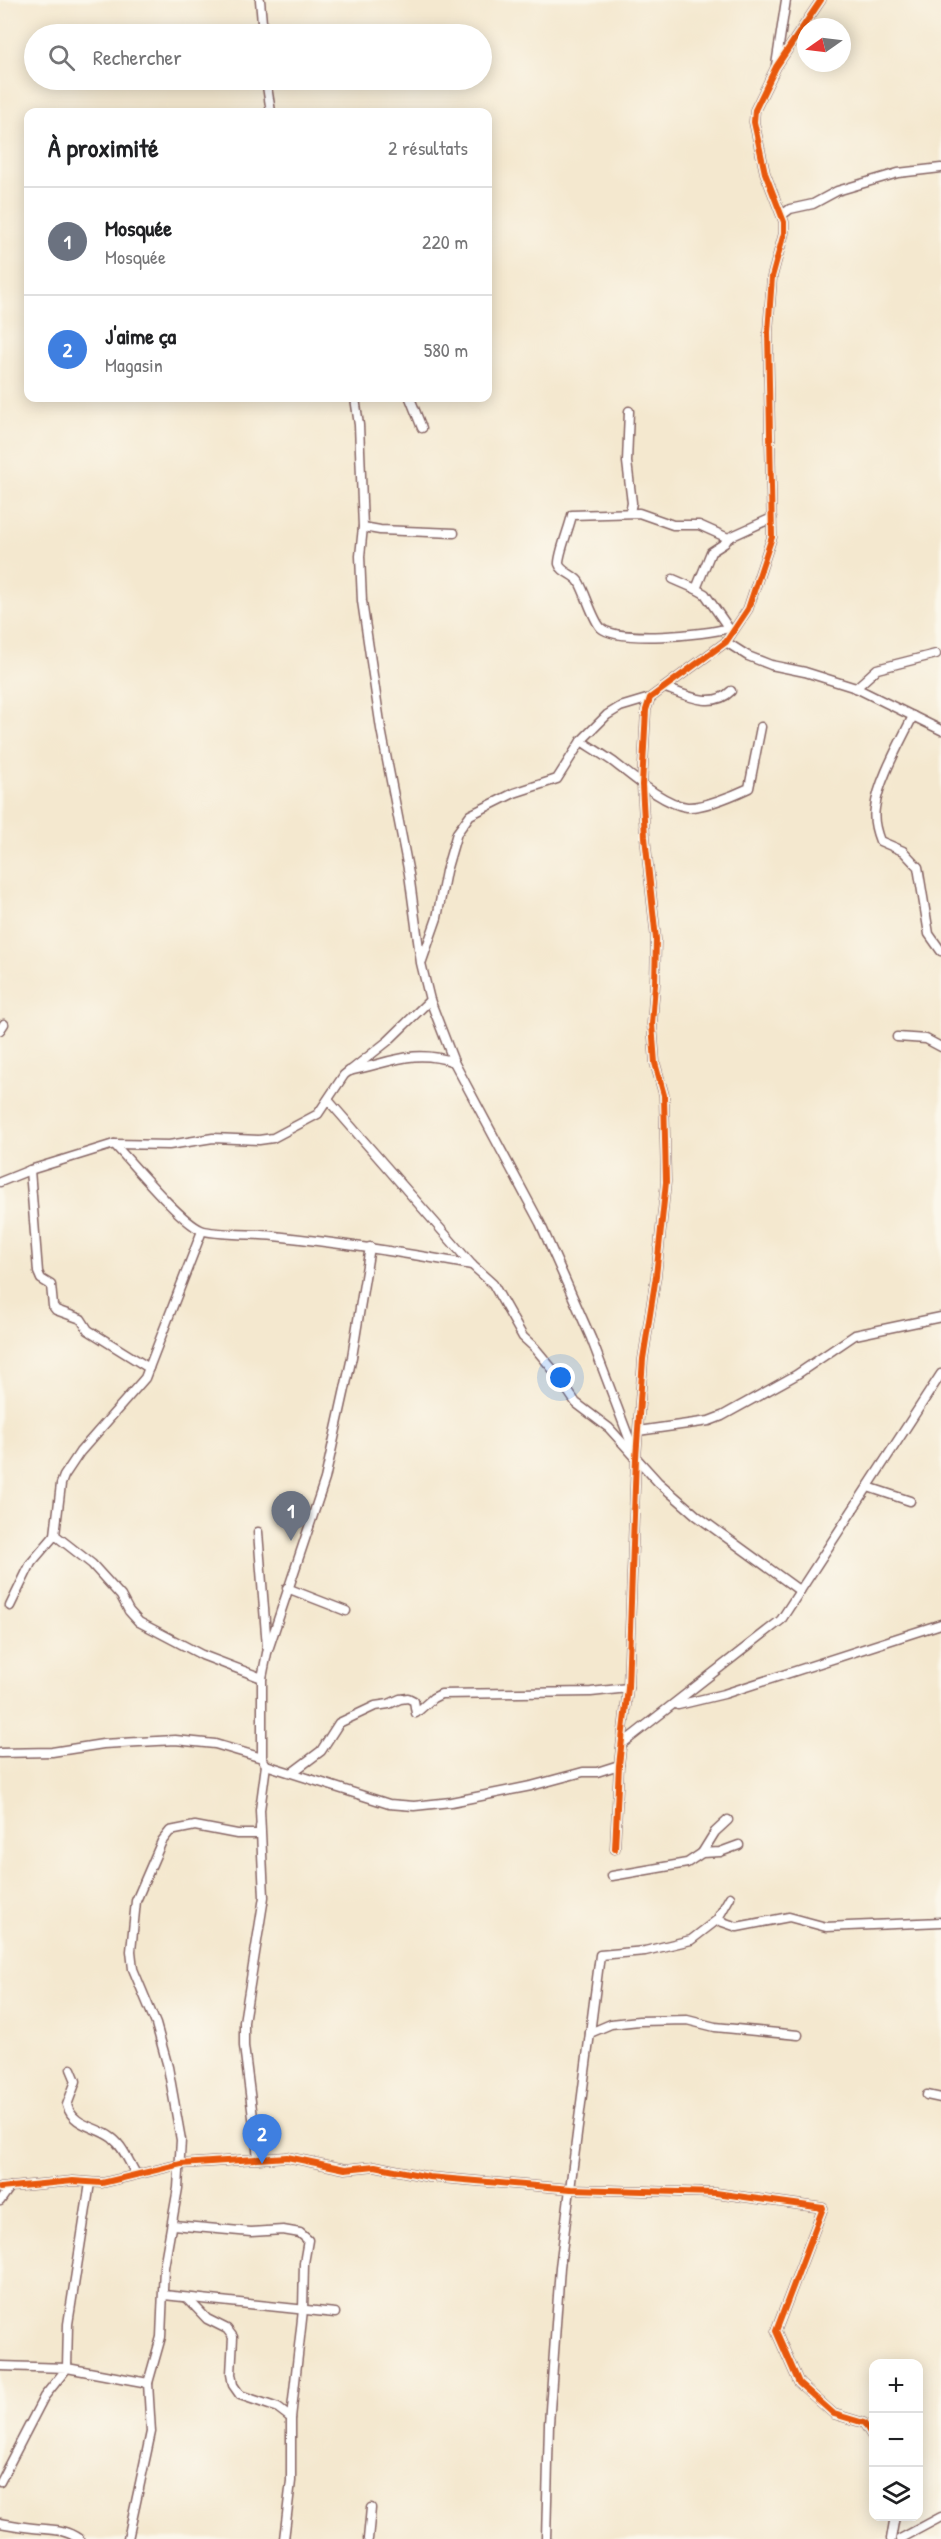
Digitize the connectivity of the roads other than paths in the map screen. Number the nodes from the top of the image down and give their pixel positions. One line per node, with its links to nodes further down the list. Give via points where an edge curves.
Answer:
1 (260, 0): 4 (street)
2 (786, 0): 5 (street)
3 (821, 0): 5 (street)
4 (262, 24)
5 (776, 67): 9 (street, via 757,104 754,122 765,173)
6 (268, 90): 7 (street)
7 (270, 108)
8 (941, 168): 9 (street, via 898,173 837,191)
9 (782, 215): 15 (street, via 784,233 772,277 768,332)
10 (356, 402): 16 (street)
11 (412, 402): 13 (street)
12 (629, 411): 14 (street)
13 (422, 428)
14 (630, 512): 18 (street, via 673,525 699,525); 21 (street, via 572,515 559,561 562,570 577,578 598,624 612,634 652,636)
15 (772, 518): 18 (street); 21 (street, via 761,576 748,609)
16 (363, 526): 17 (street); 34 (street, via 362,601)
17 (454, 533)
18 (728, 538): 20 (street, via 711,552)
19 (673, 579): 20 (street)
20 (696, 589): 21 (street, via 705,594)
21 (731, 630): 22 (street)
22 (726, 642): 24 (street); 25 (street, via 771,665)
23 (936, 654): 25 (street, via 877,669)
24 (666, 688): 26 (street, via 702,700 720,699); 27 (street)
25 (856, 688): 28 (street)
26 (731, 691)
27 (650, 698): 31 (street, via 607,715); 32 (street)
28 (914, 716): 30 (street); 33 (street, via 878,796 875,827 880,841 903,850 918,867 928,934)
29 (760, 727): 32 (street, via 749,788 703,806 686,807)
30 (941, 730)
31 (581, 741): 32 (street); 34 (street, via 557,779 494,802 470,815 461,826)
32 (642, 785): 50 (street, via 656,939 652,1024 655,1063 664,1095 666,1182 643,1359)
33 (941, 951)
34 (421, 963): 35 (street)
35 (430, 1000): 38 (street); 39 (street)
36 (897, 1037): 37 (street, via 926,1039)
37 (941, 1047)
38 (454, 1062): 39 (street, via 433,1055 409,1056); 51 (street, via 540,1223 591,1338)
39 (350, 1071): 40 (street)
40 (328, 1100): 41 (street, via 318,1113 273,1138 213,1138 169,1145); 46 (street)
41 (114, 1144): 42 (street); 44 (street)
42 (30, 1170): 43 (street); 48 (street, via 38,1272 51,1285 53,1306 81,1318 88,1330)
43 (0, 1182)
44 (202, 1231): 45 (street); 48 (street)
45 (370, 1247): 46 (street); 56 (street, via 352,1357 325,1479)
46 (472, 1265): 51 (street, via 493,1284 523,1337 555,1372 576,1403 609,1428)
47 (941, 1317): 50 (street, via 855,1335 796,1376 709,1421)
48 (149, 1368): 55 (street, via 138,1388 80,1452 64,1476)
49 (941, 1374): 52 (street)
50 (638, 1431): 51 (street)
51 (636, 1458): 57 (street, via 697,1516); 63 (street)
52 (868, 1487): 53 (street); 57 (street)
53 (910, 1501)
54 (258, 1532): 61 (street)
55 (55, 1535): 58 (street, via 31,1563); 62 (street, via 92,1564 139,1622 202,1655)
56 (287, 1588): 59 (street); 61 (street)
57 (800, 1591): 64 (street, via 781,1620)
58 (9, 1606)
59 (346, 1611)
60 (941, 1624): 64 (street, via 724,1694)
61 (267, 1653): 62 (street)
62 (262, 1678): 67 (street)
63 (628, 1688): 65 (street); 69 (street, via 441,1694 417,1713 414,1701 400,1699 339,1723 321,1751)
64 (674, 1706): 65 (street)
65 (622, 1744): 68 (street)
66 (0, 1753): 67 (street, via 175,1740 215,1744)
67 (264, 1762): 69 (street); 70 (street)
68 (619, 1765): 69 (street, via 531,1786 414,1806 389,1804); 73 (street)
69 (293, 1772)
70 (260, 1810): 84 (street, via 264,1897 244,2022); 85 (street, via 260,1834 195,1826 170,1831 136,1901 133,1969 156,2024 168,2067 181,2140)
71 (728, 1820): 74 (street)
72 (740, 1845): 74 (street)
73 (615, 1849)
74 (702, 1853): 75 (street, via 687,1863)
75 (612, 1876)
76 (730, 1897): 77 (street)
77 (717, 1920): 78 (street, via 737,1927 789,1917 826,1926); 79 (street, via 686,1941 645,1951 600,1955)
78 (941, 1922)
79 (590, 2033): 80 (street, via 611,2024 687,2020 715,2027); 90 (street)
80 (798, 2035)
81 (71, 2069): 86 (street, via 76,2081 67,2105 72,2117 114,2139)
82 (927, 2095): 83 (street)
83 (941, 2098)
84 (258, 2157): 85 (street); 90 (street, via 296,2158 345,2169 375,2166 429,2177)
85 (181, 2163): 86 (street); 92 (street)
86 (136, 2174): 87 (street)
87 (90, 2183): 88 (street); 98 (street, via 68,2324)
88 (10, 2187): 89 (street); 91 (street)
89 (0, 2188)
90 (571, 2189): 101 (street, via 716,2193 823,2208 776,2331 799,2384 834,2414 864,2423); 111 (street, via 554,2334)
91 (0, 2201)
92 (173, 2225): 93 (street, via 164,2267); 95 (street, via 300,2233 308,2240)
93 (164, 2295): 94 (street); 99 (street, via 161,2337)
94 (187, 2298): 95 (street); 100 (street, via 207,2319 227,2329 233,2337 231,2374 240,2395 278,2408)
95 (303, 2310): 96 (street); 100 (street)
96 (335, 2313)
97 (0, 2366): 98 (street)
98 (67, 2368): 99 (street); 102 (street, via 44,2397)
99 (148, 2383): 108 (street, via 151,2432)
100 (291, 2418): 109 (street, via 291,2481)
101 (869, 2432)
102 (0, 2482)
103 (370, 2508): 110 (street)
104 (941, 2517): 113 (street)
105 (894, 2521): 112 (street)
106 (0, 2523): 107 (street, via 69,2532)
107 (79, 2539)
108 (128, 2539)
109 (284, 2539)
110 (368, 2539)
111 (546, 2539)
112 (891, 2539)
113 (900, 2539)

